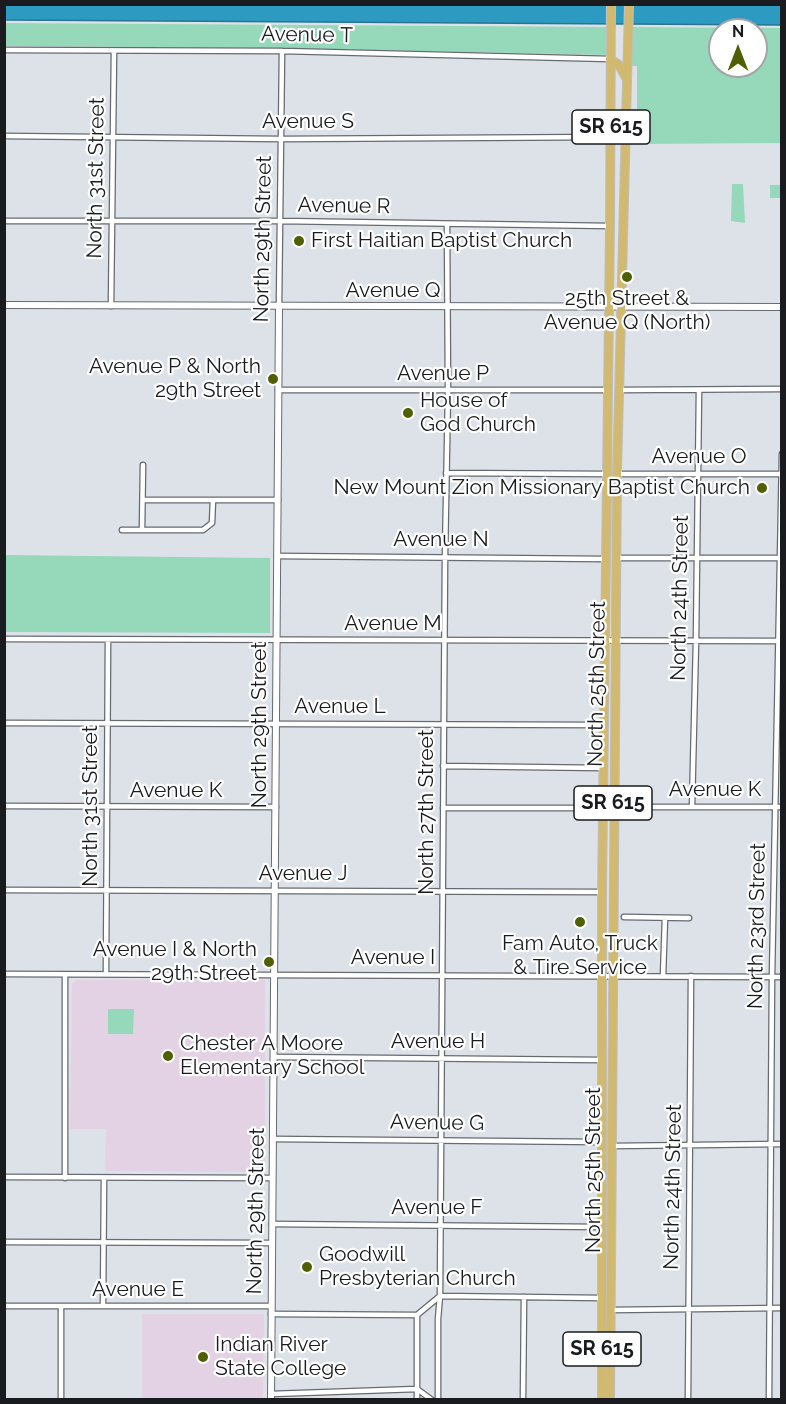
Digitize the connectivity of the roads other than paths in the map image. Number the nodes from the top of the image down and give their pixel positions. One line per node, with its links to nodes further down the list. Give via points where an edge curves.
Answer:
1 (611, 4): 6 (main road, North 25th Street / SR 615)
2 (629, 4): 7 (main road, North 25th Street / SR 615)
3 (4, 50): 4 (street, Avenue T)
4 (114, 51): 5 (street, Avenue T); 10 (street, North 31st Street)
5 (282, 51): 6 (street, Avenue T); 11 (street, North 29th Street)
6 (610, 58): 7 (main road); 9 (main road, North 25th Street / SR 615)
7 (627, 79): 23 (main road, North 25th Street / SR 615)
8 (4, 136): 10 (street, Avenue S)
9 (611, 137): 11 (street, Avenue S); 16 (main road, North 25th Street / SR 615)
10 (113, 138): 11 (street, Avenue S); 14 (street, North 31st Street)
11 (281, 139): 13 (street, North 29th Street)
12 (4, 221): 14 (street, Avenue R)
13 (280, 221): 14 (street, Avenue R); 15 (street, Avenue R); 19 (street, North 29th Street)
14 (111, 222): 18 (street, North 31st Street)
15 (447, 224): 16 (street, Avenue R); 22 (street, North 27th Street)
16 (610, 226): 20 (main road, North 25th Street / SR 615)
17 (4, 305): 18 (street, Avenue Q)
18 (111, 306): 19 (street, Avenue Q)
19 (279, 306): 22 (street, Avenue Q); 25 (street, North 29th Street)
20 (609, 307): 22 (street, Avenue Q); 23 (street, Avenue Q); 26 (main road, North 25th Street / SR 615)
21 (782, 307): 23 (street, Avenue Q)
22 (448, 308): 29 (street, North 27th Street)
23 (620, 308): 27 (main road, North 25th Street / SR 615)
24 (782, 389): 28 (street)
25 (279, 390): 29 (street, Avenue P); 40 (street, North 29th Street)
26 (608, 390): 29 (street, Avenue P); 30 (main road, North 25th Street / SR 615)
27 (618, 390): 28 (street); 35 (main road, North 25th Street / SR 615)
28 (699, 390): 36 (street, North 24th Street)
29 (448, 391): 33 (street, North 27th Street)
30 (608, 406): 34 (main road, North 25th Street / SR 615); 35 (main road, via 612,414 612,470)
31 (782, 453): 37 (street, North 23rd Street)
32 (143, 465): 38 (street)
33 (446, 473): 34 (street); 44 (street, North 27th Street)
34 (607, 474): 48 (main road, North 25th Street / SR 615)
35 (617, 474): 36 (street, Avenue O); 45 (main road, North 25th Street / SR 615)
36 (698, 474): 37 (street, Avenue O); 46 (street, North 24th Street)
37 (781, 474): 47 (street, North 23rd Street)
38 (142, 500): 39 (street); 42 (street)
39 (213, 500): 40 (street); 42 (street, via 212,523 203,530)
40 (278, 500): 43 (street, North 29th Street)
41 (122, 530): 42 (street)
42 (142, 530)
43 (277, 556): 44 (street, Avenue N); 50 (street, North 29th Street)
44 (445, 557): 48 (street, Avenue N); 55 (street, North 27th Street)
45 (616, 558): 46 (street); 53 (main road, North 25th Street / SR 615)
46 (697, 558): 47 (street); 54 (street, North 24th Street)
47 (781, 558): 56 (street, North 23rd Street)
48 (605, 559): 52 (main road, North 25th Street / SR 615)
49 (4, 639): 51 (street, Avenue M)
50 (277, 639): 51 (street, Avenue M); 55 (street, Avenue M); 59 (street, North 29th Street)
51 (108, 640): 57 (street, North 31st Street)
52 (604, 640): 53 (street, Avenue M); 55 (street, Avenue M); 61 (main road, North 25th Street / SR 615)
53 (615, 640): 54 (street, Avenue M); 68 (main road, North 25th Street / SR 615)
54 (696, 640): 56 (street, Avenue M); 69 (street, North 24th Street)
55 (445, 641): 60 (street, North 27th Street)
56 (780, 641): 70 (street, North 23rd Street)
57 (108, 722): 58 (street, Avenue L); 59 (street, Avenue L); 66 (street, North 31st Street)
58 (4, 723)
59 (276, 723): 60 (street, Avenue L); 67 (street, North 29th Street)
60 (444, 723): 61 (street, Avenue L); 63 (street, North 27th Street)
61 (603, 724): 62 (main road, North 25th Street / SR 615)
62 (603, 738): 64 (main road, North 25th Street / SR 615); 68 (main road, via 608,746 607,797)
63 (444, 766): 64 (street); 71 (street, North 27th Street)
64 (603, 768): 72 (main road, North 25th Street / SR 615)
65 (4, 806): 66 (street, Avenue K)
66 (108, 807): 67 (street, Avenue K); 75 (street, North 31st Street)
67 (276, 807): 76 (street, North 29th Street)
68 (613, 807): 69 (street, Avenue K); 87 (main road, North 25th Street / SR 615)
69 (692, 807): 70 (street, Avenue K)
70 (779, 807): 91 (street, North 23rd Street)
71 (443, 808): 72 (street); 74 (street, North 27th Street)
72 (603, 808): 77 (main road, North 25th Street / SR 615)
73 (4, 890): 75 (street, Avenue J)
74 (442, 890): 76 (street, Avenue J); 77 (street, Avenue J); 85 (street, North 27th Street)
75 (107, 891): 76 (street, Avenue J); 81 (street, North 31st Street)
76 (275, 891): 83 (street, North 29th Street)
77 (602, 892): 86 (main road, North 25th Street / SR 615)
78 (624, 917): 79 (street)
79 (665, 918): 80 (street); 88 (street)
80 (689, 918)
81 (106, 973): 83 (street, Avenue I); 84 (street, Avenue I)
82 (4, 974): 84 (street, Avenue I)
83 (275, 974): 85 (street, Avenue I); 92 (street, North 29th Street)
84 (65, 975): 104 (street)
85 (442, 975): 86 (street, Avenue I); 93 (street, North 27th Street)
86 (602, 976): 87 (street, Avenue I); 94 (main road, North 25th Street / SR 615)
87 (613, 976): 88 (street, Avenue I); 102 (main road, North 25th Street / SR 615)
88 (663, 976): 89 (street, Avenue I)
89 (691, 976): 91 (street, Avenue I); 101 (street, North 24th Street)
90 (782, 976): 91 (street, Avenue I)
91 (772, 977): 99 (street, North 23rd Street)
92 (274, 1057): 93 (street, Avenue H); 96 (street, North 29th Street)
93 (441, 1059): 94 (street, Avenue H); 97 (street, North 27th Street)
94 (602, 1060): 95 (main road, North 25th Street / SR 615)
95 (601, 1077): 98 (main road, North 25th Street / SR 615); 102 (main road, via 605,1136)
96 (273, 1138): 97 (street, Avenue G); 106 (street, North 29th Street)
97 (440, 1139): 98 (street, Avenue G); 108 (street, North 27th Street)
98 (601, 1142): 109 (main road, North 25th Street / SR 615)
99 (770, 1144): 100 (street); 101 (street); 121 (street, North 23rd Street)
100 (782, 1144)
101 (691, 1145): 102 (street); 124 (street, North 24th Street)
102 (612, 1146): 116 (main road, North 25th Street / SR 615)
103 (4, 1177): 104 (street)
104 (65, 1178): 105 (street)
105 (104, 1178): 106 (street); 112 (street)
106 (272, 1178): 107 (street, North 29th Street)
107 (272, 1224): 108 (street, Avenue F); 111 (street, North 29th Street)
108 (440, 1224): 109 (street, Avenue F); 113 (street, North 27th Street)
109 (601, 1227): 115 (main road, North 25th Street / SR 615); 116 (main road)
110 (4, 1242): 112 (street)
111 (271, 1243): 112 (street); 120 (street, North 29th Street)
112 (104, 1244): 119 (street)
113 (440, 1296): 114 (street); 126 (street); 132 (street, North 27th Street)
114 (524, 1297): 115 (street); 133 (street)
115 (602, 1298): 134 (main road, North 25th Street / SR 615)
116 (611, 1298): 123 (main road, North 25th Street / SR 615)
117 (4, 1306): 118 (street, Avenue E)
118 (61, 1306): 119 (street, Avenue E); 129 (street)
119 (103, 1306): 120 (street, Avenue E)
120 (271, 1306): 125 (street, North 29th Street)
121 (769, 1308): 122 (street); 124 (street); 137 (street, North 23rd Street)
122 (782, 1308)
123 (611, 1310): 124 (street); 135 (main road, North 25th Street / SR 615)
124 (688, 1310): 136 (street, North 24th Street)
125 (271, 1314): 126 (street); 128 (street, North 29th Street)
126 (417, 1315): 127 (street)
127 (417, 1389): 128 (street); 130 (street); 131 (street)
128 (271, 1397)
129 (61, 1400)
130 (417, 1400)
131 (432, 1400)
132 (438, 1400)
133 (523, 1400)
134 (602, 1400)
135 (610, 1400)
136 (688, 1400)
137 (769, 1400)

